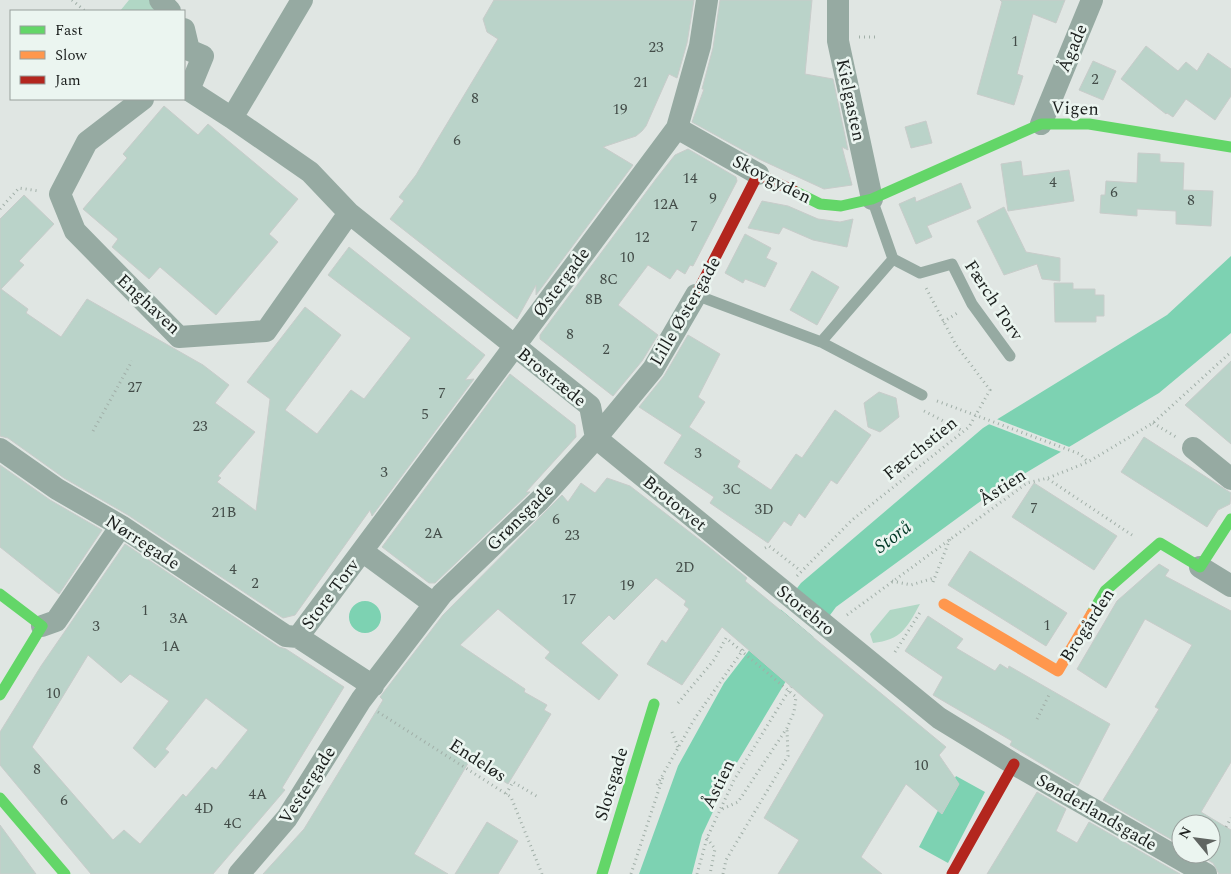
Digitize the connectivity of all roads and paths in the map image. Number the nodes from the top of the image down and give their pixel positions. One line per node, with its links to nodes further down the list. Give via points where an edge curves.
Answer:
1 (72, 0): 7 (path)
2 (160, 0): 8 (street)
3 (302, 0): 12 (street)
4 (707, 0): 14 (street, Østergade, via 700,46)
5 (838, 0): 18 (street, Kielgasten, via 838,41)
6 (1092, 0): 13 (street, Ågade)
7 (84, 10)
8 (169, 10)
9 (185, 33): 10 (street, via 189,50 203,56)
10 (186, 88): 12 (street)
11 (142, 100): 17 (street, via 87,142)
12 (232, 118): 20 (street, via 310,172)
13 (1041, 124): 15 (street, Vigen, via 1089,124); 18 (street, Vigen)
14 (677, 128): 16 (street, Skovgyden); 25 (street, Østergade)
15 (1231, 147)
16 (758, 174): 18 (street, Skovgyden, via 820,204 841,206); 23 (street, Lille Østergade)
17 (60, 194): 19 (path, via 19,188); 20 (street, Enghaven, via 75,231 179,336 266,331)
18 (872, 199): 21 (lane)
19 (0, 209)
20 (349, 214): 25 (street)
21 (893, 259): 22 (lane); 24 (lane)
22 (920, 274): 27 (lane, Færch Torv, via 952,264 972,304); 33 (path, Færchstien, via 956,345 990,390 970,427)
23 (696, 295): 24 (lane); 34 (street, Lille Østergade, via 653,369)
24 (821, 342): 29 (lane)
25 (514, 345): 34 (street, Brostræde, via 590,406); 44 (street, Østergade)
26 (1231, 352): 37 (path, Åstien, via 1153,423)
27 (1010, 356)
28 (132, 361): 32 (path)
29 (922, 395)
30 (936, 400): 37 (path, via 1080,454)
31 (940, 419): 33 (path)
32 (93, 431)
33 (963, 432): 43 (path, Færchstien, via 852,520 801,571)
34 (596, 438): 46 (street, Brotorvet); 51 (street, Grønsgade, via 540,500)
35 (1193, 448): 39 (street)
36 (0, 449): 41 (street, Nørregade, via 58,489)
37 (1088, 462): 38 (path, Åstien)
38 (1048, 478): 42 (path, via 1138,539); 48 (path, Åstien, via 1027,483)
39 (1231, 479)
40 (1231, 519): 45 (street)
41 (121, 526): 54 (street, via 56,621); 55 (street, Nørregade)
42 (1160, 543): 45 (street); 52 (street, Brogården, via 1105,591 1058,671)
43 (769, 546)
44 (365, 547): 51 (street, Store Torv); 55 (street, Store Torv)
45 (1200, 567): 49 (street)
46 (755, 568): 65 (street, Storebro, via 939,718)
47 (934, 578): 48 (path, via 910,585)
48 (892, 581): 53 (path, Åstien)
49 (1231, 586)
50 (0, 594): 54 (street)
51 (438, 599): 60 (street)
52 (944, 604)
53 (844, 618)
54 (42, 626): 61 (street)
55 (292, 636): 60 (street, Store Torv)
56 (745, 647): 77 (path, via 695,718 665,772)
57 (765, 664): 58 (path)
58 (761, 670): 63 (path, via 726,638 714,660); 64 (path, via 796,697)
59 (791, 686): 69 (path, Åstien, via 734,780)
60 (367, 693): 66 (path, Endeløs); 74 (street, Vestergade, via 287,818)
61 (0, 696)
62 (654, 704): 76 (street, Slotsgade)
63 (675, 706)
64 (787, 728): 69 (path, via 738,802); 80 (path, via 788,756 726,860)
65 (1014, 764): 81 (street); 82 (street, Sønderlandsgade)
66 (506, 794): 67 (path, via 513,782); 75 (path, Endeløs, via 511,797)
67 (538, 797)
68 (0, 798): 73 (street)
69 (720, 810): 72 (path, Åstien)
70 (1231, 818): 71 (path)
71 (1226, 827)
72 (708, 838): 78 (path, Åstien); 79 (path, via 715,850)
73 (65, 874)
74 (240, 874)
75 (542, 874)
76 (602, 874)
77 (631, 874)
78 (697, 874)
79 (710, 874)
80 (724, 874)
81 (952, 874)
82 (1206, 874)

